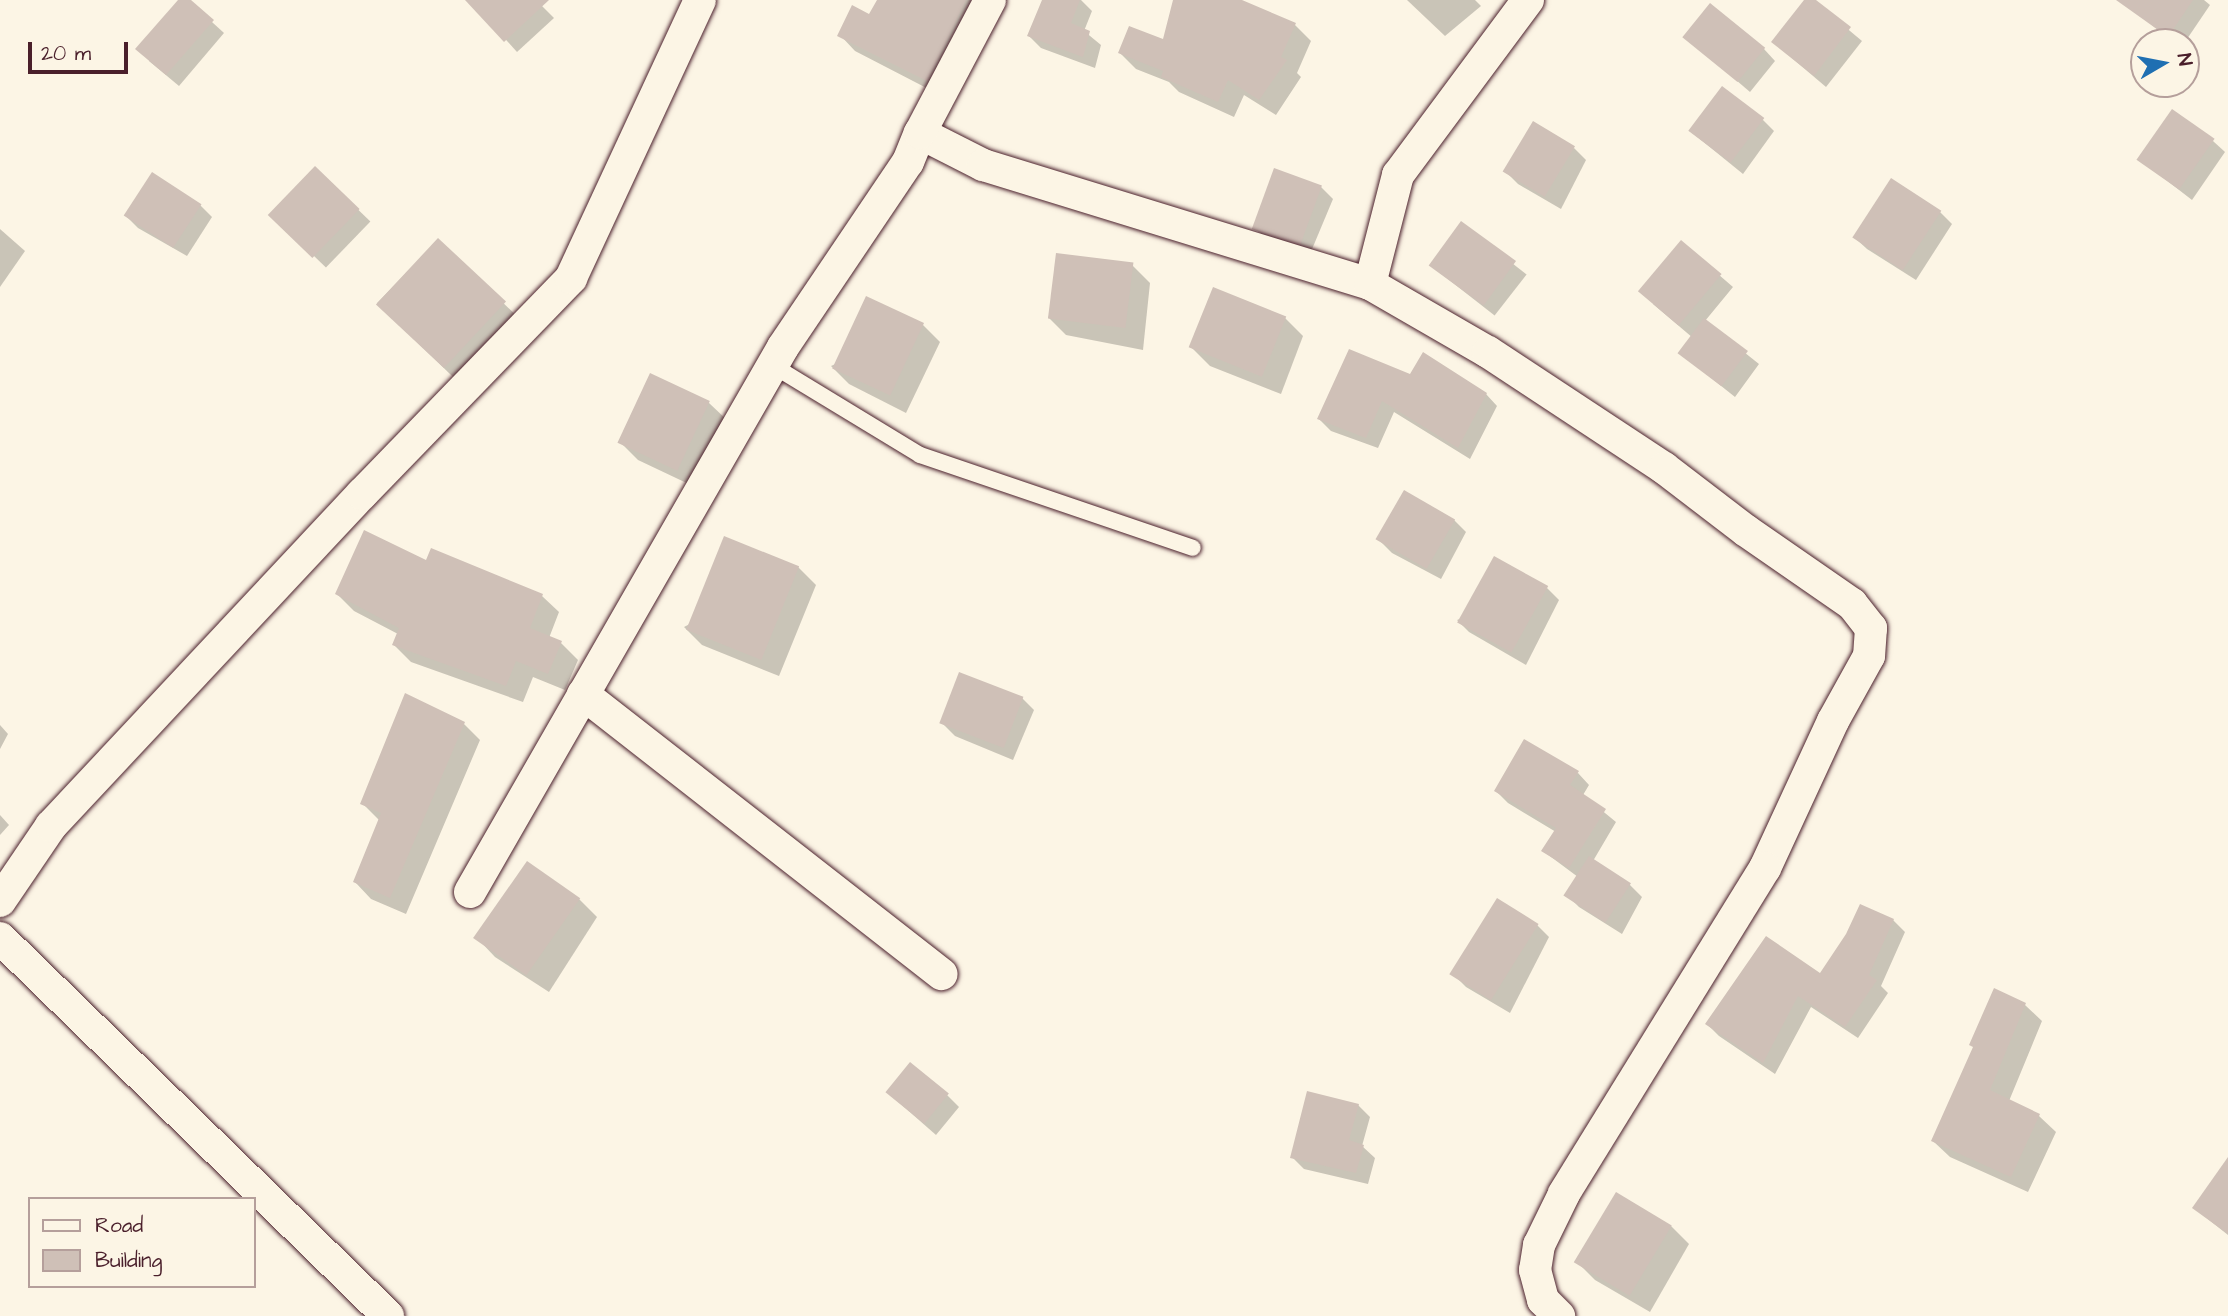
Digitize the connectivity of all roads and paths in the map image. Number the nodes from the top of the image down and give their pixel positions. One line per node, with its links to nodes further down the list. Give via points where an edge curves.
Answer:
1 (700, 0): 10 (street, via 571,278 51,826)
2 (990, 0): 4 (street)
3 (1528, 0): 5 (street, via 1398,175)
4 (920, 133): 5 (street, via 983,165); 6 (street, via 908,162)
5 (1370, 284): 14 (street, via 1488,352 1664,468 1852,604 1871,628 1869,656 1833,721 1765,868 1564,1194 1539,1245 1535,1270 1543,1300)
6 (772, 365): 7 (lane, via 920,454); 8 (street)
7 (1193, 548)
8 (583, 694): 9 (street); 12 (street)
9 (470, 892)
10 (0, 901)
11 (0, 939): 13 (street)
12 (942, 974)
13 (388, 1316)
14 (1559, 1316)

